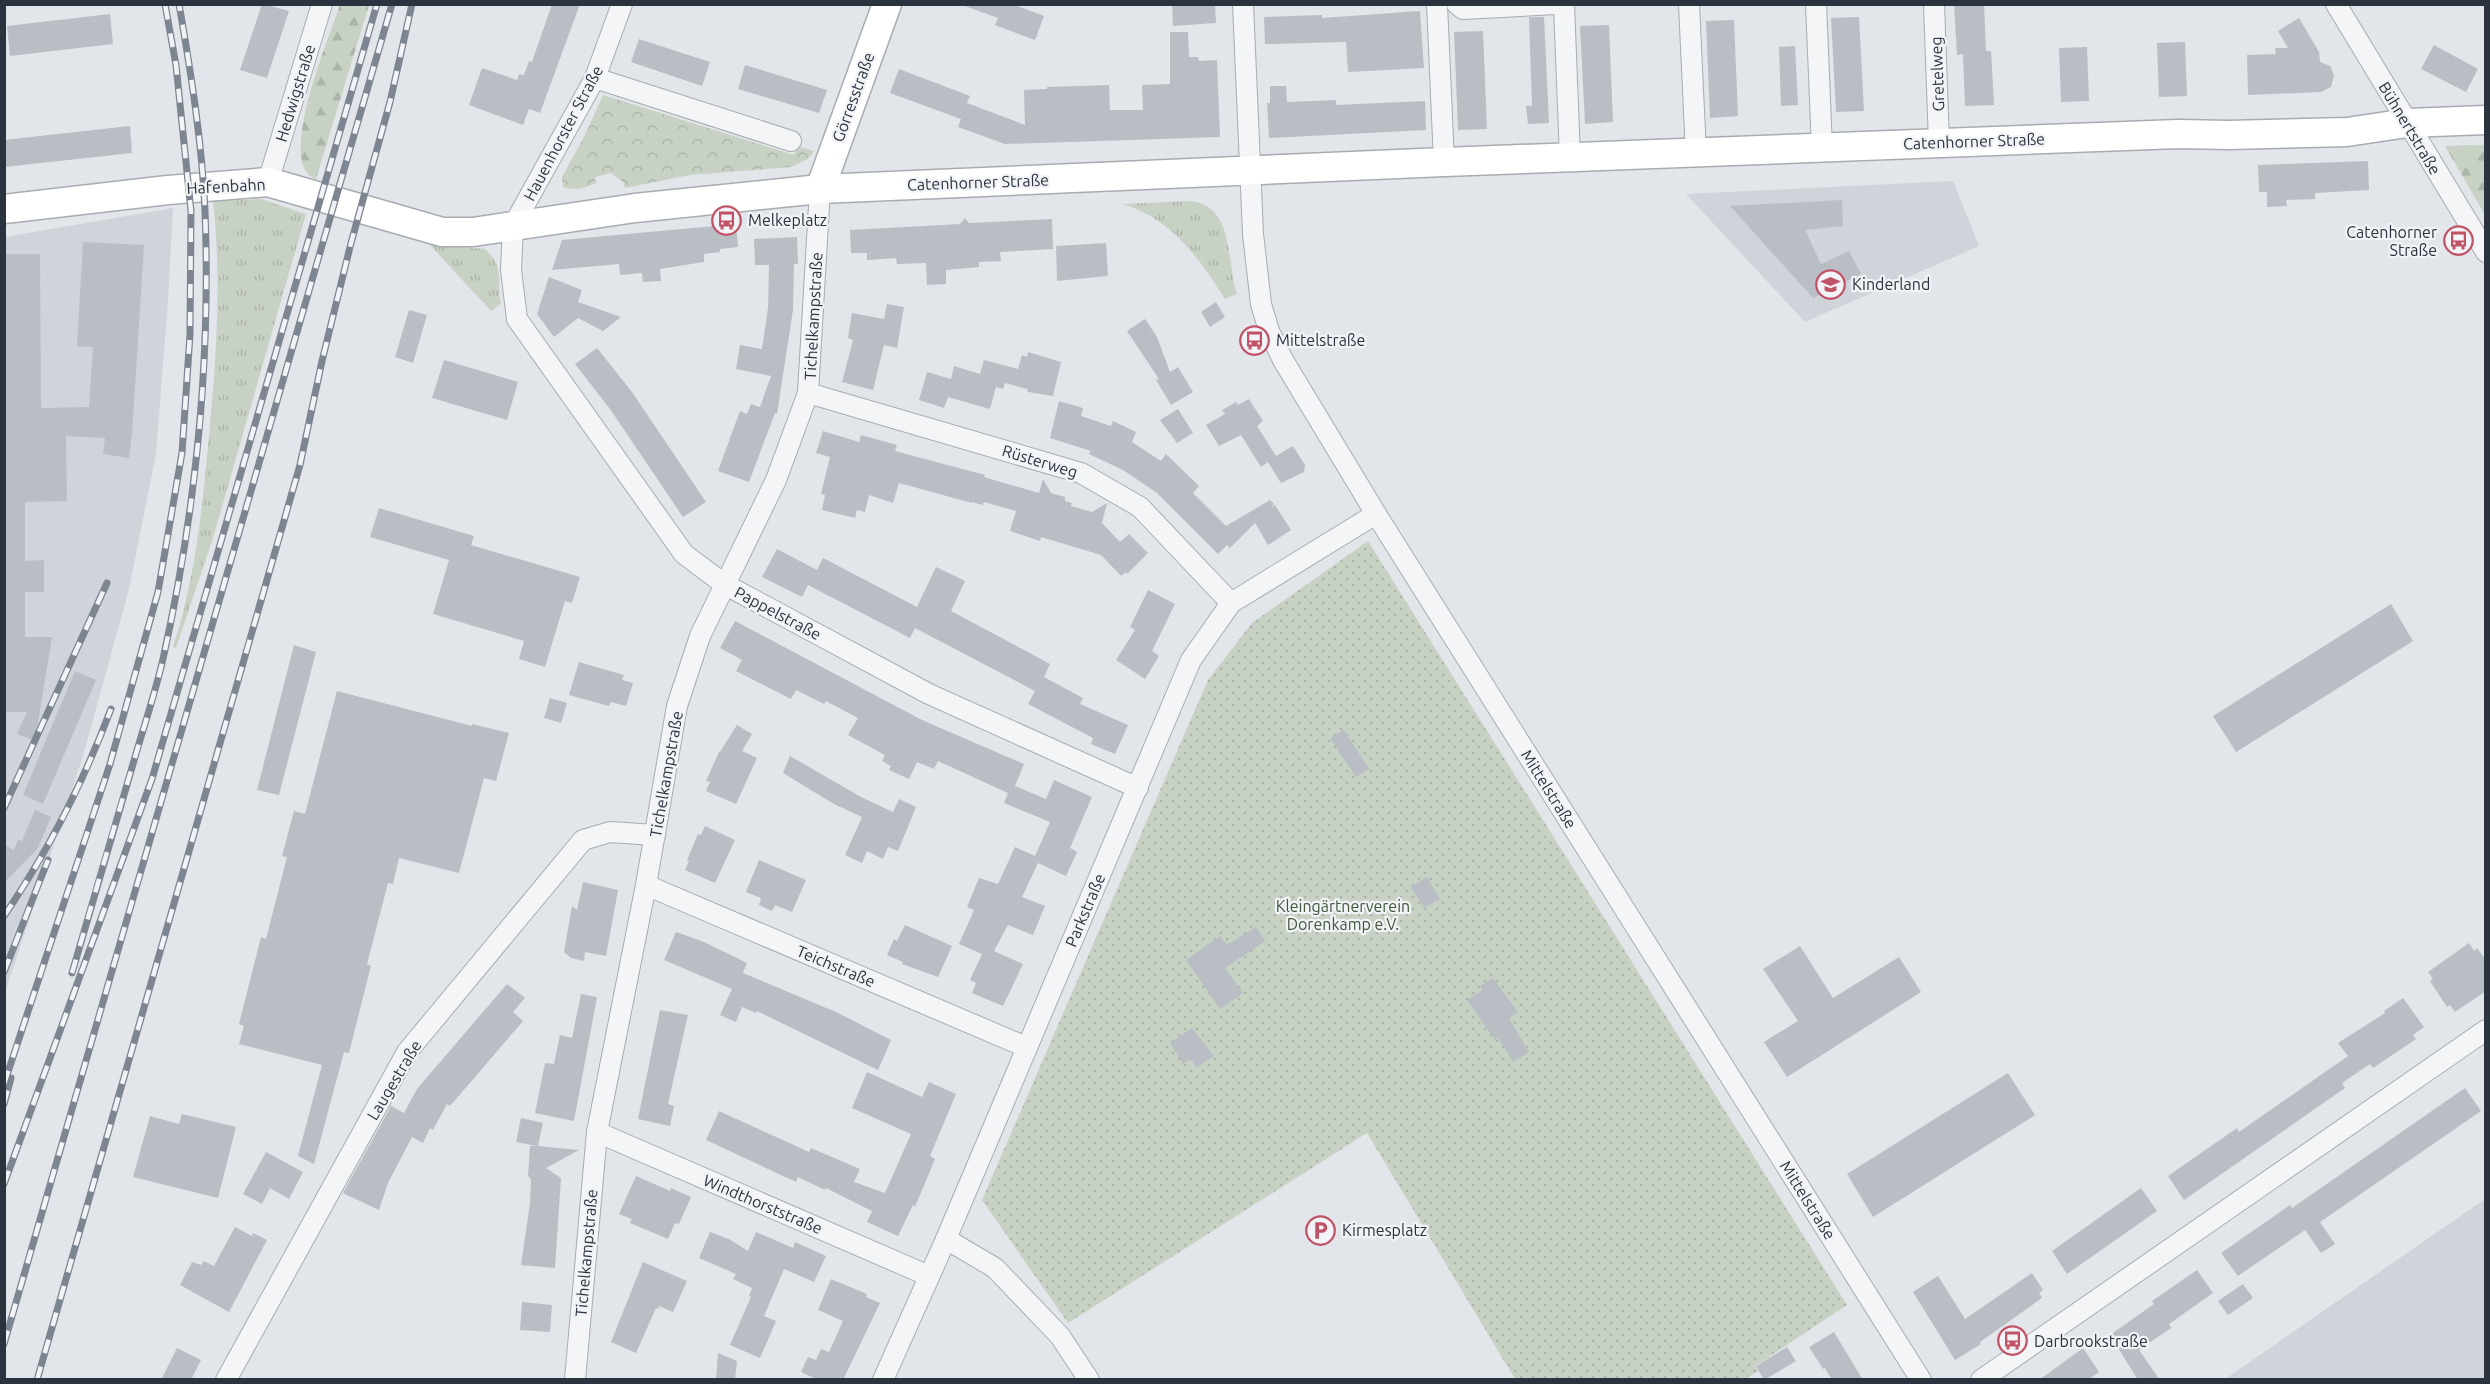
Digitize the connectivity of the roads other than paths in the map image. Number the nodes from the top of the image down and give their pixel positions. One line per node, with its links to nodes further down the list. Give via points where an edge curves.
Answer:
1 (322, 4): 23 (street, Hedwigstraße)
2 (622, 4): 13 (street, Hauenhorster Straße)
3 (886, 4): 24 (street, Görresstraße)
4 (1243, 4): 22 (street, Mittelstraße)
5 (1437, 4): 21 (street)
6 (1457, 4): 7 (street, via 1463,9)
7 (1556, 4)
8 (1564, 4): 20 (street)
9 (1689, 4): 19 (street)
10 (1816, 4): 18 (street)
11 (1934, 4): 17 (street, Gretelweg)
12 (2336, 4): 15 (street, Bühnertstraße)
13 (595, 78): 16 (street); 26 (street, Hauenhorster Straße)
14 (2486, 120): 15 (street, Catenhorner Straße)
15 (2407, 123): 17 (street, Catenhorner Straße, via 2347,132); 27 (street, Bühnertstraße)
16 (791, 141)
17 (1939, 143): 18 (street, Catenhorner Straße)
18 (1822, 148): 19 (street, Catenhorner Straße)
19 (1696, 154): 20 (street, Catenhorner Straße)
20 (1570, 158): 21 (street, Catenhorner Straße)
21 (1444, 162): 22 (street, Catenhorner Straße)
22 (1250, 172): 24 (street, Catenhorner Straße); 29 (street, Mittelstraße, via 1261,304 1269,331 1302,394)
23 (268, 182): 25 (street, Hafenbahn); 26 (street, Hafenbahn, via 442,232)
24 (820, 189): 26 (street, Catenhorner Straße, via 635,208); 28 (street, Tichelkampstraße)
25 (4, 209)
26 (513, 226): 30 (street, Pappelstraße, via 511,270 517,319 684,554)
27 (2486, 252)
28 (808, 393): 30 (street, Tichelkampstraße, via 776,480); 31 (street, Rüsterweg, via 1081,472 1140,507)
29 (1376, 514): 31 (street, Parkstraße); 44 (street, Mittelstraße)
30 (723, 584): 32 (street, Pappelstraße, via 929,694); 33 (street, Tichelkampstraße, via 700,636 677,706)
31 (1231, 603): 32 (street, Parkstraße, via 1191,660)
32 (1138, 788): 36 (street, Parkstraße)
33 (655, 835): 34 (street, Tichelkampstraße); 40 (street, Laugestraße, via 610,832 583,840 407,1052)
34 (646, 885): 36 (street, Teichstraße); 37 (street, Tichelkampstraße)
35 (2486, 1030): 45 (street)
36 (1026, 1047): 38 (street, Parkstraße)
37 (597, 1132): 39 (street, Windthorststraße); 41 (street, Tichelkampstraße)
38 (946, 1239): 39 (street, Parkstraße); 43 (street, via 995,1268 1060,1336)
39 (929, 1276): 42 (street, Parkstraße)
40 (226, 1380)
41 (575, 1380)
42 (883, 1380)
43 (1089, 1380)
44 (1921, 1380)
45 (1981, 1380)

